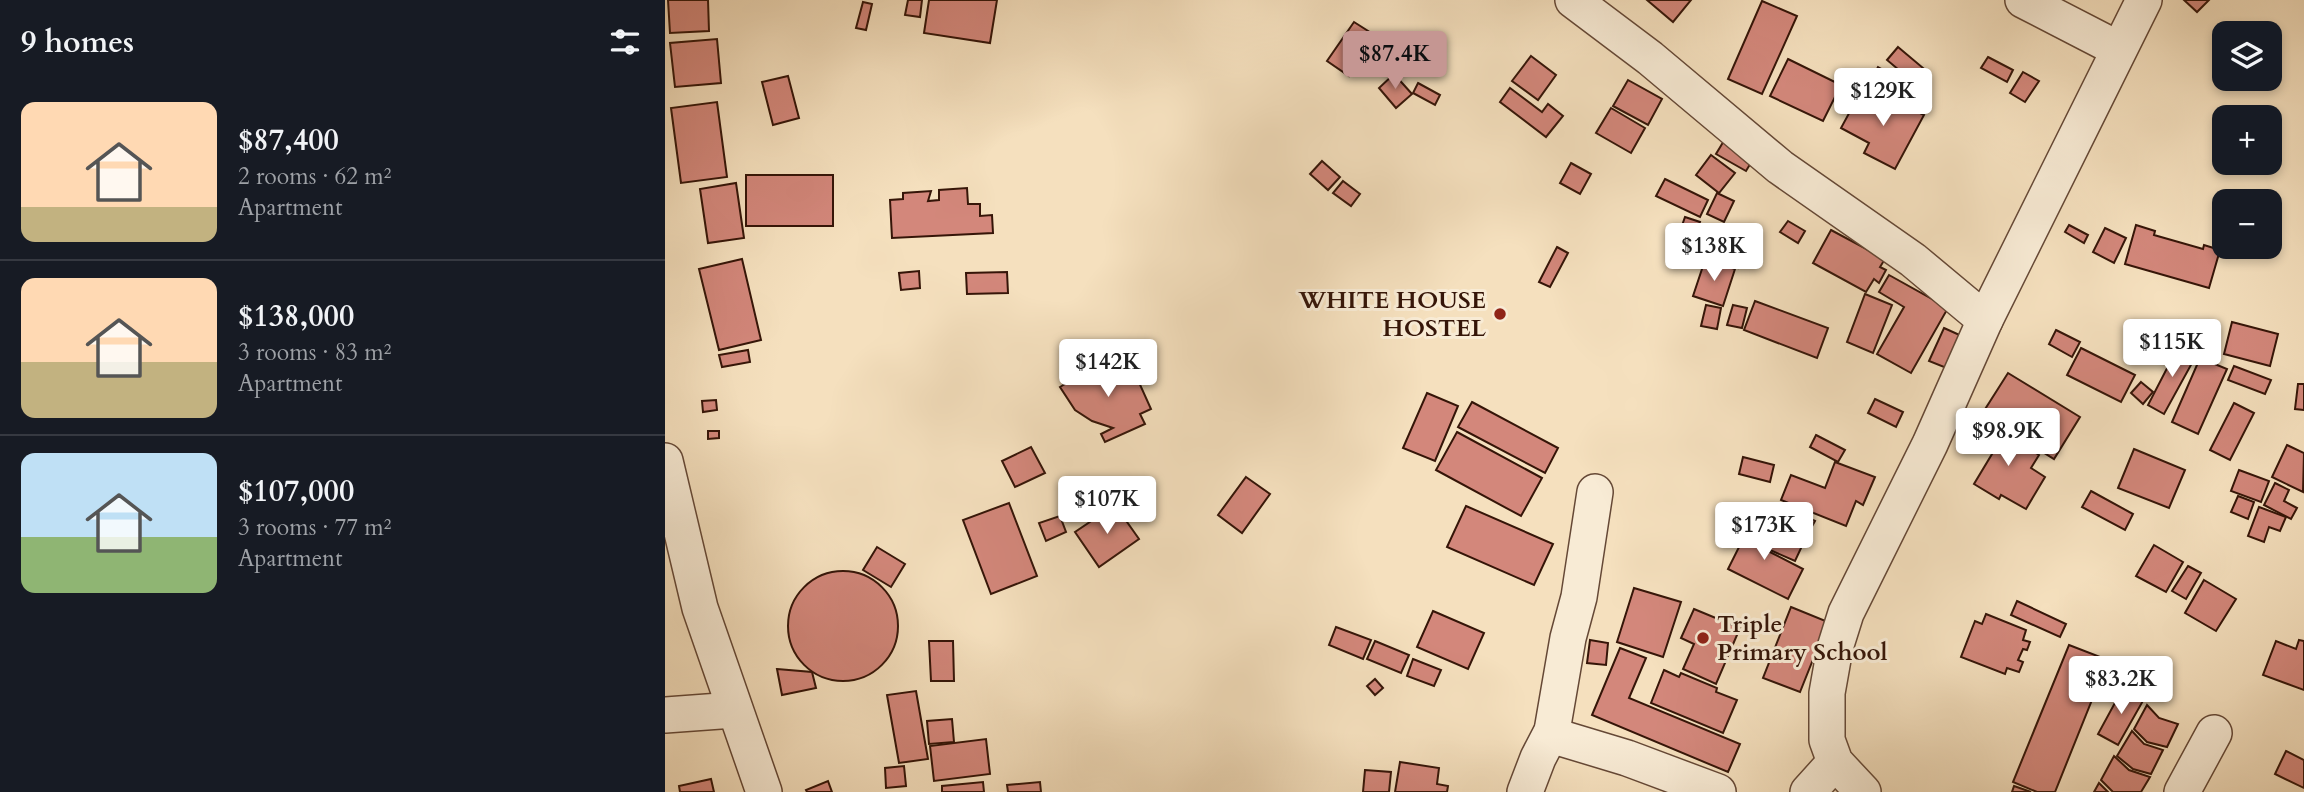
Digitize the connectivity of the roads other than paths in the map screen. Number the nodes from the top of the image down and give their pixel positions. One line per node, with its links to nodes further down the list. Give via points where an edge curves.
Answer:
1 (1573, 0): 5 (street, via 1780,167 1913,260)
2 (2023, 0): 4 (street)
3 (2144, 0): 4 (street)
4 (2118, 49): 5 (street)
5 (1985, 320): 13 (street, via 1930,444 1846,612 1827,693 1827,740)
6 (665, 461): 8 (street)
7 (1595, 492): 11 (street)
8 (673, 530): 9 (street)
9 (734, 709): 10 (street); 14 (street)
10 (665, 715)
11 (1552, 732): 15 (street); 16 (street)
12 (2214, 733): 19 (street)
13 (1835, 762): 17 (street); 18 (street)
14 (764, 792)
15 (1525, 792)
16 (1717, 792)
17 (1808, 792)
18 (1863, 792)
19 (2182, 792)

